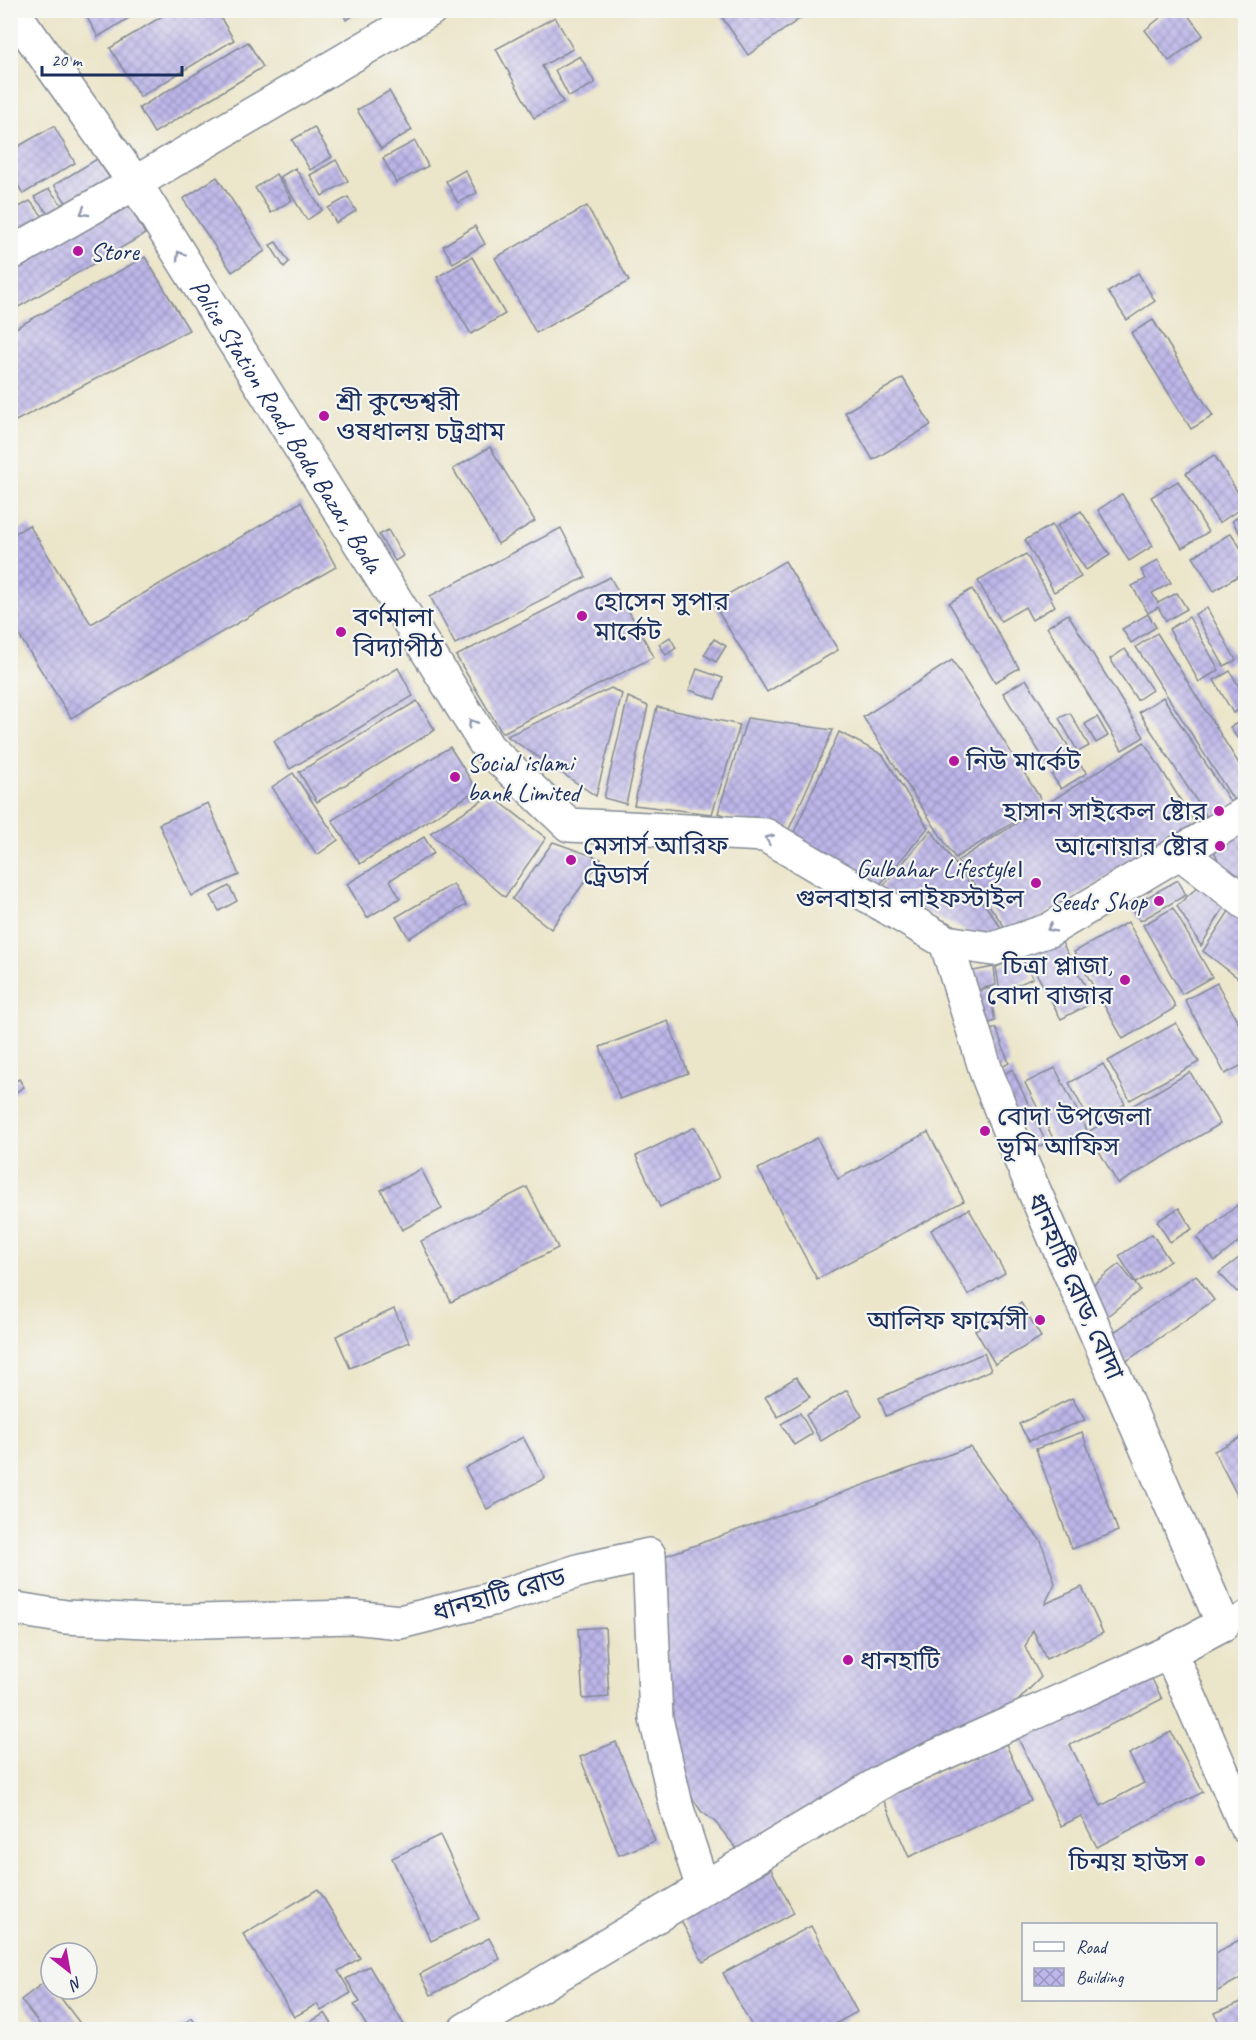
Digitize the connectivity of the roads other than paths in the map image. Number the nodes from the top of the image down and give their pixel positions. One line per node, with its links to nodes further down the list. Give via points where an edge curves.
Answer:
1 (12, 10): 3 (street, Police Station Road, Boda Bazar, Boda)
2 (430, 10): 3 (street)
3 (135, 183): 4 (street, one-way to 4); 8 (street, Police Station Road, Boda Bazar, Boda, one-way to 3, via 765,835 569,825 488,748)
4 (10, 254)
5 (1245, 813): 6 (street)
6 (1179, 852): 7 (street); 8 (street, one-way to 8, via 1049,930 993,949)
7 (1245, 903)
8 (946, 942): 10 (street, ধানহাটি রোড, বোদা, via 987,1074 1019,1156)
9 (10, 1608): 13 (street, ধানহাটি রোড, via 66,1617 165,1622 352,1617 400,1622 492,1599 581,1570 649,1555 656,1719 677,1809)
10 (1234, 1618): 11 (street)
11 (1170, 1652): 12 (street); 13 (street, via 890,1777)
12 (1245, 1827)
13 (703, 1888): 14 (street)
14 (465, 2030)

